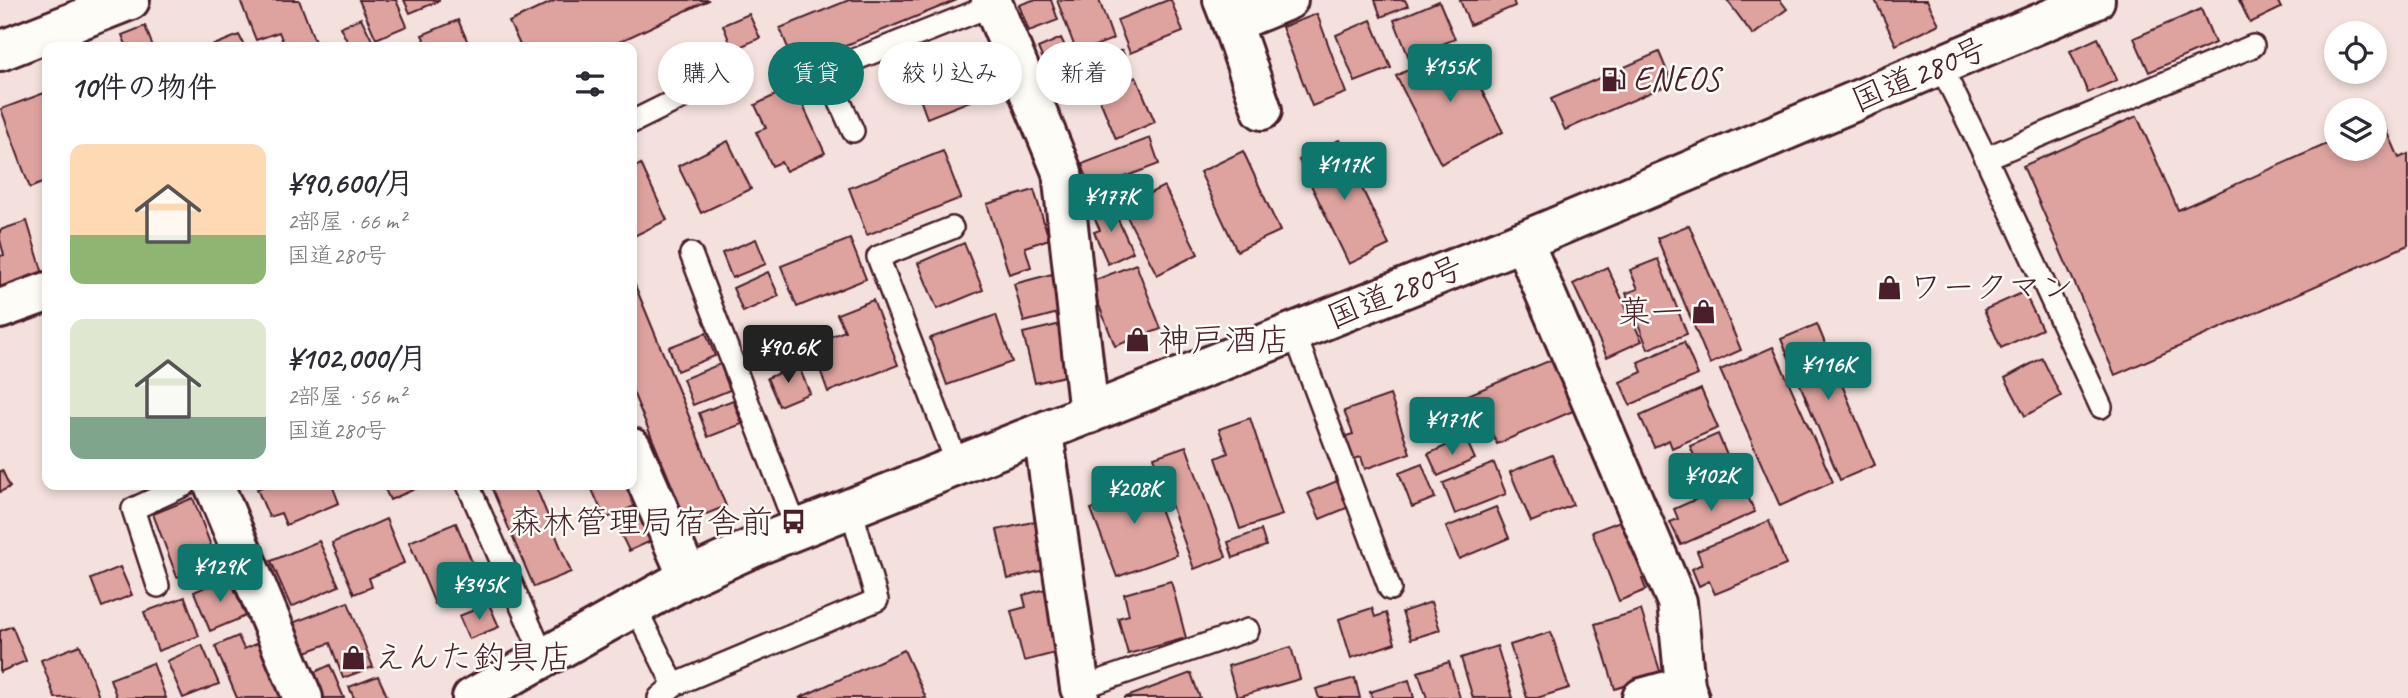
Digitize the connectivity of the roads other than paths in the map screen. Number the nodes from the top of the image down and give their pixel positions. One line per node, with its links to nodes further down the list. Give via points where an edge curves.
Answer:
1 (130, 0): 6 (main road)
2 (1288, 0): 5 (main road)
3 (2095, 0): 10 (main road, 国道280号)
4 (992, 2): 14 (lane, via 826,71); 23 (main road, via 1062,172)
5 (1227, 11): 12 (main road)
6 (52, 42)
7 (2253, 46): 15 (lane)
8 (42, 47): 9 (main road)
9 (0, 51)
10 (1940, 65): 15 (lane); 17 (main road, 国道280号)
11 (666, 105): 13 (lane)
12 (1262, 110)
13 (637, 120)
14 (853, 131)
15 (1986, 158): 22 (lane)
16 (952, 228): 26 (lane, via 878,257)
17 (1523, 241): 21 (main road, 国道280号); 40 (main road, via 1677,602)
18 (691, 254): 31 (lane)
19 (42, 294): 20 (main road)
20 (0, 309)
21 (1294, 332): 23 (main road, 国道280号); 34 (lane)
22 (2101, 407)
23 (1089, 414): 24 (main road, 国道280号)
24 (1044, 433): 26 (main road, 国道280号); 38 (main road)
25 (637, 460): 32 (main road)
26 (958, 466): 30 (main road, 国道280号)
27 (174, 490): 33 (lane, via 133,509)
28 (216, 490): 41 (main road)
29 (470, 490): 37 (lane)
30 (851, 508): 31 (main road, 国道280号); 39 (lane, via 877,600)
31 (797, 530): 32 (main road, 国道280号)
32 (688, 577): 35 (main road, 国道280号)
33 (158, 586)
34 (1390, 589)
35 (635, 607): 37 (main road, 国道280号); 39 (lane)
36 (1248, 630): 38 (lane)
37 (544, 657): 42 (main road, 国道280号)
38 (1080, 688)
39 (667, 691)
40 (1687, 692): 43 (main road)
41 (303, 698)
42 (472, 698)
43 (1642, 698)

